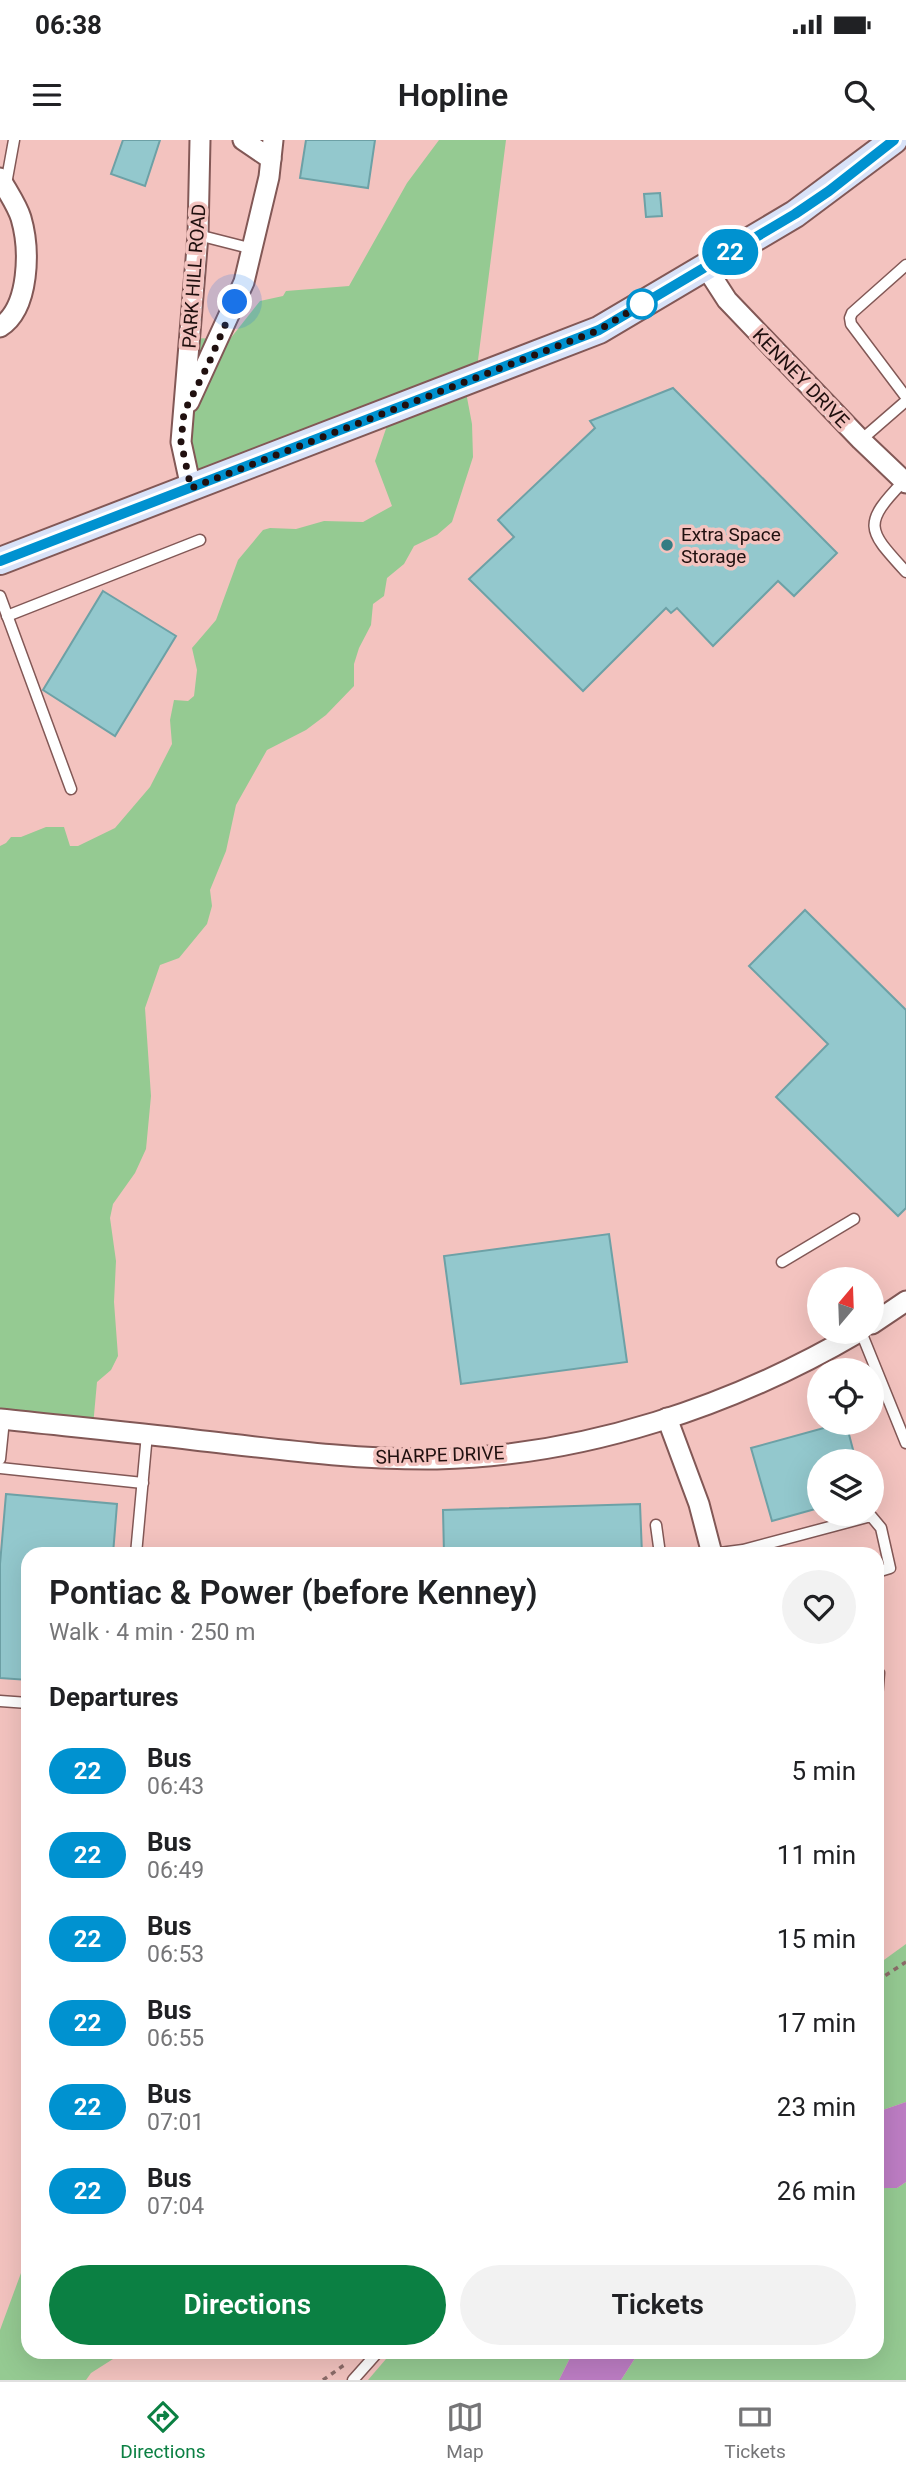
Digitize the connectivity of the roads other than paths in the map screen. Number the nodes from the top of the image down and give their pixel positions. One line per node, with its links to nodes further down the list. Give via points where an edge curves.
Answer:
1 (14, 140): 6 (lane)
2 (200, 140): 7 (street, PARK HILL ROAD)
3 (243, 140): 5 (street)
4 (896, 143): 10 (main road, via 795,214)
5 (272, 150): 8 (street)
6 (3, 183): 11 (street, via 21,217 26,266 21,299)
7 (198, 234): 8 (lane); 13 (street, PARK HILL ROAD)
8 (253, 250): 13 (street, via 244,282)
9 (906, 265): 12 (lane, via 850,318)
10 (705, 266): 14 (street, KENNEY DRIVE, via 727,300); 16 (main road, via 599,330)
11 (0, 327)
12 (906, 399): 14 (lane)
13 (184, 412): 16 (street, PARK HILL ROAD, via 181,442)
14 (861, 440): 15 (street, KENNEY DRIVE)
15 (905, 482): 19 (lane, via 883,503 874,531 878,542)
16 (191, 488): 18 (main road)
17 (200, 540): 21 (lane)
18 (0, 561)
19 (906, 572)
20 (0, 596): 21 (lane)
21 (7, 616): 22 (lane)
22 (71, 789)
23 (854, 1219): 24 (lane)
24 (782, 1262)
25 (906, 1301): 26 (street)
26 (884, 1316)
27 (837, 1344): 29 (street, SHARPE DRIVE, via 748,1388)
28 (865, 1344): 32 (lane)
29 (667, 1418): 31 (street, SHARPE DRIVE, via 585,1441 438,1459 316,1454); 39 (street)
30 (2, 1419): 31 (street, SHARPE DRIVE); 33 (lane)
31 (147, 1434): 35 (lane)
32 (906, 1443)
33 (0, 1459)
34 (0, 1468): 35 (lane)
35 (142, 1483): 37 (lane)
36 (656, 1525): 38 (lane)
37 (137, 1547)
38 (659, 1547)
39 (710, 1547)
40 (762, 1547): 41 (lane, via 870,1516 881,1528 890,1568)
41 (884, 1570)
42 (0, 1701): 43 (lane)
43 (21, 1702)
44 (372, 2359): 45 (lane)
45 (353, 2380)

